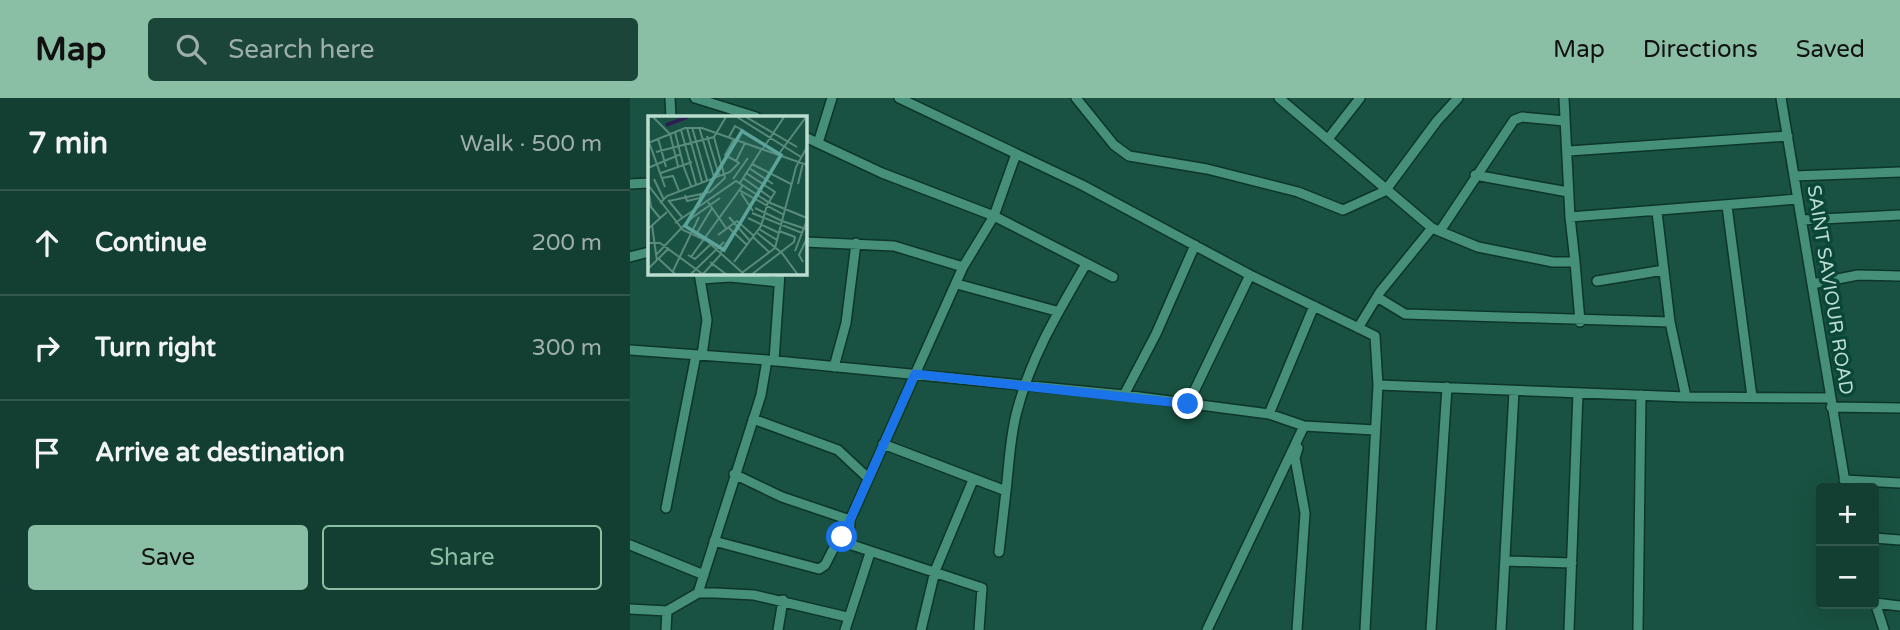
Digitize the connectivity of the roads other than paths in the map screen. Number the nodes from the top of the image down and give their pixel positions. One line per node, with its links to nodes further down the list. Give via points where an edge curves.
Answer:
1 (670, 98): 11 (street)
2 (695, 98): 12 (street)
3 (832, 98): 17 (street)
4 (899, 98): 19 (street)
5 (1076, 98): 25 (street, via 1114,145 1129,156 1207,169 1298,192 1343,210)
6 (1279, 98): 16 (street)
7 (1360, 98): 16 (street)
8 (1458, 98): 25 (street)
9 (1564, 98): 13 (street)
10 (1781, 98): 14 (street, SAINT SAVIOUR ROAD)
11 (671, 116)
12 (753, 116)
13 (1565, 121): 18 (street); 21 (street, via 1514,120)
14 (1788, 136): 18 (street); 22 (street, SAINT SAVIOUR ROAD)
15 (807, 138): 17 (street)
16 (1328, 139): 25 (street)
17 (818, 143): 31 (street)
18 (1569, 150): 26 (street)
19 (1016, 154): 31 (street); 37 (street)
20 (1900, 172): 22 (street)
21 (1475, 174): 26 (street); 34 (street)
22 (1794, 176): 27 (street, SAINT SAVIOUR ROAD)
23 (630, 184): 24 (street)
24 (648, 184)
25 (1385, 191): 34 (street)
26 (1568, 192): 32 (street)
27 (1798, 199): 28 (street); 33 (street, SAINT SAVIOUR ROAD)
28 (1727, 206): 29 (street); 71 (street)
29 (1657, 212): 32 (street); 43 (street)
30 (1900, 215): 33 (street)
31 (994, 216): 41 (street); 42 (street)
32 (1570, 217): 40 (street)
33 (1802, 220): 50 (street, SAINT SAVIOUR ROAD)
34 (1436, 229): 40 (street, via 1478,247); 52 (street)
35 (807, 242): 36 (street)
36 (856, 243): 42 (street, via 894,246); 61 (street, via 846,323)
37 (1195, 245): 44 (street); 68 (street)
38 (648, 252): 39 (street)
39 (630, 257)
40 (1575, 262): 55 (street)
41 (1086, 264): 47 (street); 54 (street)
42 (963, 267): 51 (street)
43 (1664, 270): 49 (street); 56 (street)
44 (1250, 275): 53 (street); 73 (street)
45 (700, 276): 48 (street); 59 (street, via 707,320)
46 (1900, 276): 50 (street, via 1858,275)
47 (1113, 277)
48 (779, 278): 60 (street)
49 (1597, 281)
50 (1812, 284): 72 (street, SAINT SAVIOUR ROAD)
51 (957, 285): 54 (street); 62 (street)
52 (1377, 297): 55 (street, via 1405,314); 57 (street)
53 (1314, 306): 57 (street); 75 (street)
54 (1056, 311): 63 (street)
55 (1580, 322): 56 (street)
56 (1670, 323): 70 (street)
57 (1358, 327): 64 (street, via 1375,336)
58 (630, 350): 59 (street)
59 (699, 355): 60 (street); 87 (street)
60 (771, 360): 61 (street); 76 (street)
61 (834, 367): 62 (street)
62 (915, 374): 63 (street); 79 (street)
63 (1025, 384): 68 (street); 86 (street, via 1016,414)
64 (1378, 385): 65 (street); 78 (street)
65 (1447, 387): 66 (street); 116 (street)
66 (1514, 391): 67 (street); 96 (street)
67 (1578, 393): 69 (street); 97 (street)
68 (1124, 395): 73 (street)
69 (1642, 395): 70 (street); 119 (street)
70 (1686, 397): 71 (street)
71 (1752, 397): 72 (street)
72 (1830, 402): 74 (street); 83 (street, SAINT SAVIOUR ROAD)
73 (1188, 404): 75 (street)
74 (1900, 408)
75 (1269, 414): 77 (street)
76 (753, 419): 80 (street); 81 (street, via 838,450)
77 (1304, 426): 78 (street); 113 (street); 114 (street, via 1295,458 1305,513)
78 (1375, 430): 115 (street)
79 (883, 443): 81 (street); 82 (street)
80 (734, 474): 88 (street, via 782,497); 92 (street)
81 (869, 478): 88 (street)
82 (973, 480): 86 (street); 98 (street)
83 (1845, 483)
84 (1879, 483): 85 (street)
85 (1900, 483)
86 (1006, 491): 94 (street)
87 (666, 508)
88 (850, 520): 89 (street)
89 (847, 537): 92 (street, via 839,538 819,569); 95 (street, via 849,544)
90 (1879, 538): 91 (street)
91 (1900, 540)
92 (714, 541): 99 (street)
93 (630, 545): 99 (street)
94 (999, 552)
95 (870, 553): 98 (street); 107 (street)
96 (1505, 561): 97 (street); 117 (street)
97 (1572, 564): 118 (street)
98 (934, 571): 111 (street); 112 (street, via 982,588)
99 (704, 575): 100 (street)
100 (698, 593): 101 (street); 106 (street)
101 (783, 600): 107 (street); 109 (street)
102 (1879, 602): 103 (street)
103 (1900, 606)
104 (630, 609): 106 (street)
105 (1877, 609): 120 (street)
106 (667, 611): 108 (street)
107 (847, 617): 110 (street)
108 (666, 630)
109 (778, 630)
110 (845, 630)
111 (921, 630)
112 (979, 630)
113 (1207, 630)
114 (1297, 630)
115 (1365, 630)
116 (1431, 630)
117 (1501, 630)
118 (1569, 630)
119 (1638, 630)
120 (1884, 630)

